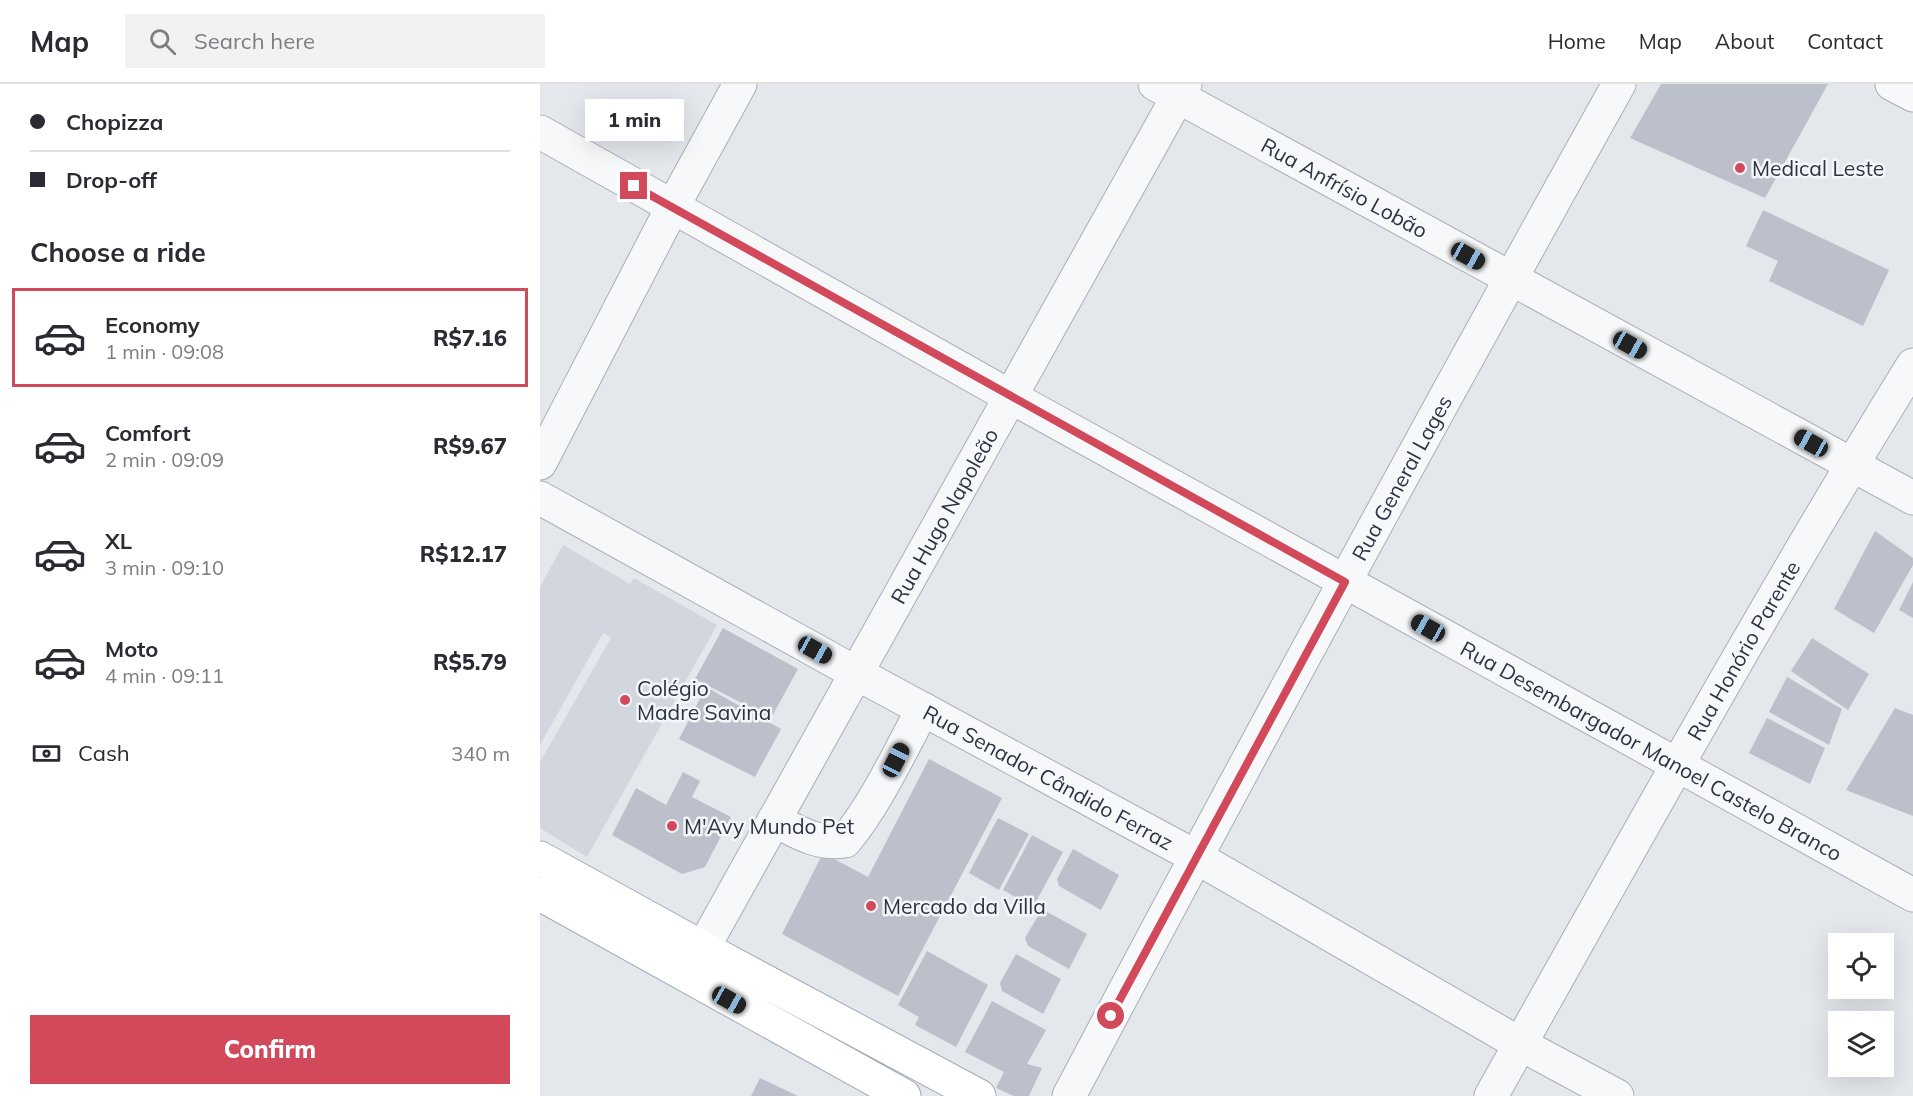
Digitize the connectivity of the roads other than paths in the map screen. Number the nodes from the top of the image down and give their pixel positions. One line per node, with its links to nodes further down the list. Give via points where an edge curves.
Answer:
1 (740, 84): 7 (street)
2 (1619, 84): 8 (street, Rua General Lages)
3 (1892, 84): 5 (street)
4 (1173, 88): 8 (street, Rua Anfrísio Lobão); 10 (street, Rua Hugo Napoleão)
5 (1913, 95)
6 (540, 132): 7 (street, Rua Desembargador Manoel Castelo Branco)
7 (672, 208): 10 (street, Rua Desembargador Manoel Castelo Branco); 11 (street)
8 (1510, 279): 12 (street, Rua Anfrísio Lobão); 15 (street, Rua General Lages)
9 (1913, 365): 12 (street, Rua Honório Parente)
10 (1011, 397): 15 (street, Rua Desembargador Manoel Castelo Branco); 16 (street, Rua Hugo Napoleão)
11 (540, 463)
12 (1851, 465): 14 (street, Rua Anfrísio Lobão); 18 (street, Rua Honório Parente)
13 (540, 498): 16 (street, Rua Senador Cândido Ferraz)
14 (1913, 498)
15 (1345, 582): 18 (street, Rua Desembargador Manoel Castelo Branco); 20 (street, Rua General Lages)
16 (856, 673): 17 (street, Rua Senador Cândido Ferraz); 19 (street, Rua Hugo Napoleão)
17 (922, 709): 19 (street, via 845,841 814,840); 20 (street, Rua Senador Cândido Ferraz)
18 (1676, 766): 23 (street, Rua Desembargador Manoel Castelo Branco); 26 (street, Rua Honório Parente)
19 (774, 820): 24 (street, Rua Hugo Napoleão)
20 (1196, 857): 26 (street, Rua Senador Cândido Ferraz); 29 (street, Rua General Lages)
21 (540, 858): 24 (main road)
22 (540, 894): 25 (main road)
23 (1913, 895)
24 (703, 948): 25 (street, Rua Hugo Napoleão); 28 (main road)
25 (690, 979): 27 (main road)
26 (1520, 1044): 30 (street, Rua Honório Parente); 31 (street, Rua Senador Cândido Ferraz)
27 (904, 1096)
28 (979, 1096)
29 (1069, 1096)
30 (1491, 1096)
31 (1617, 1096)

